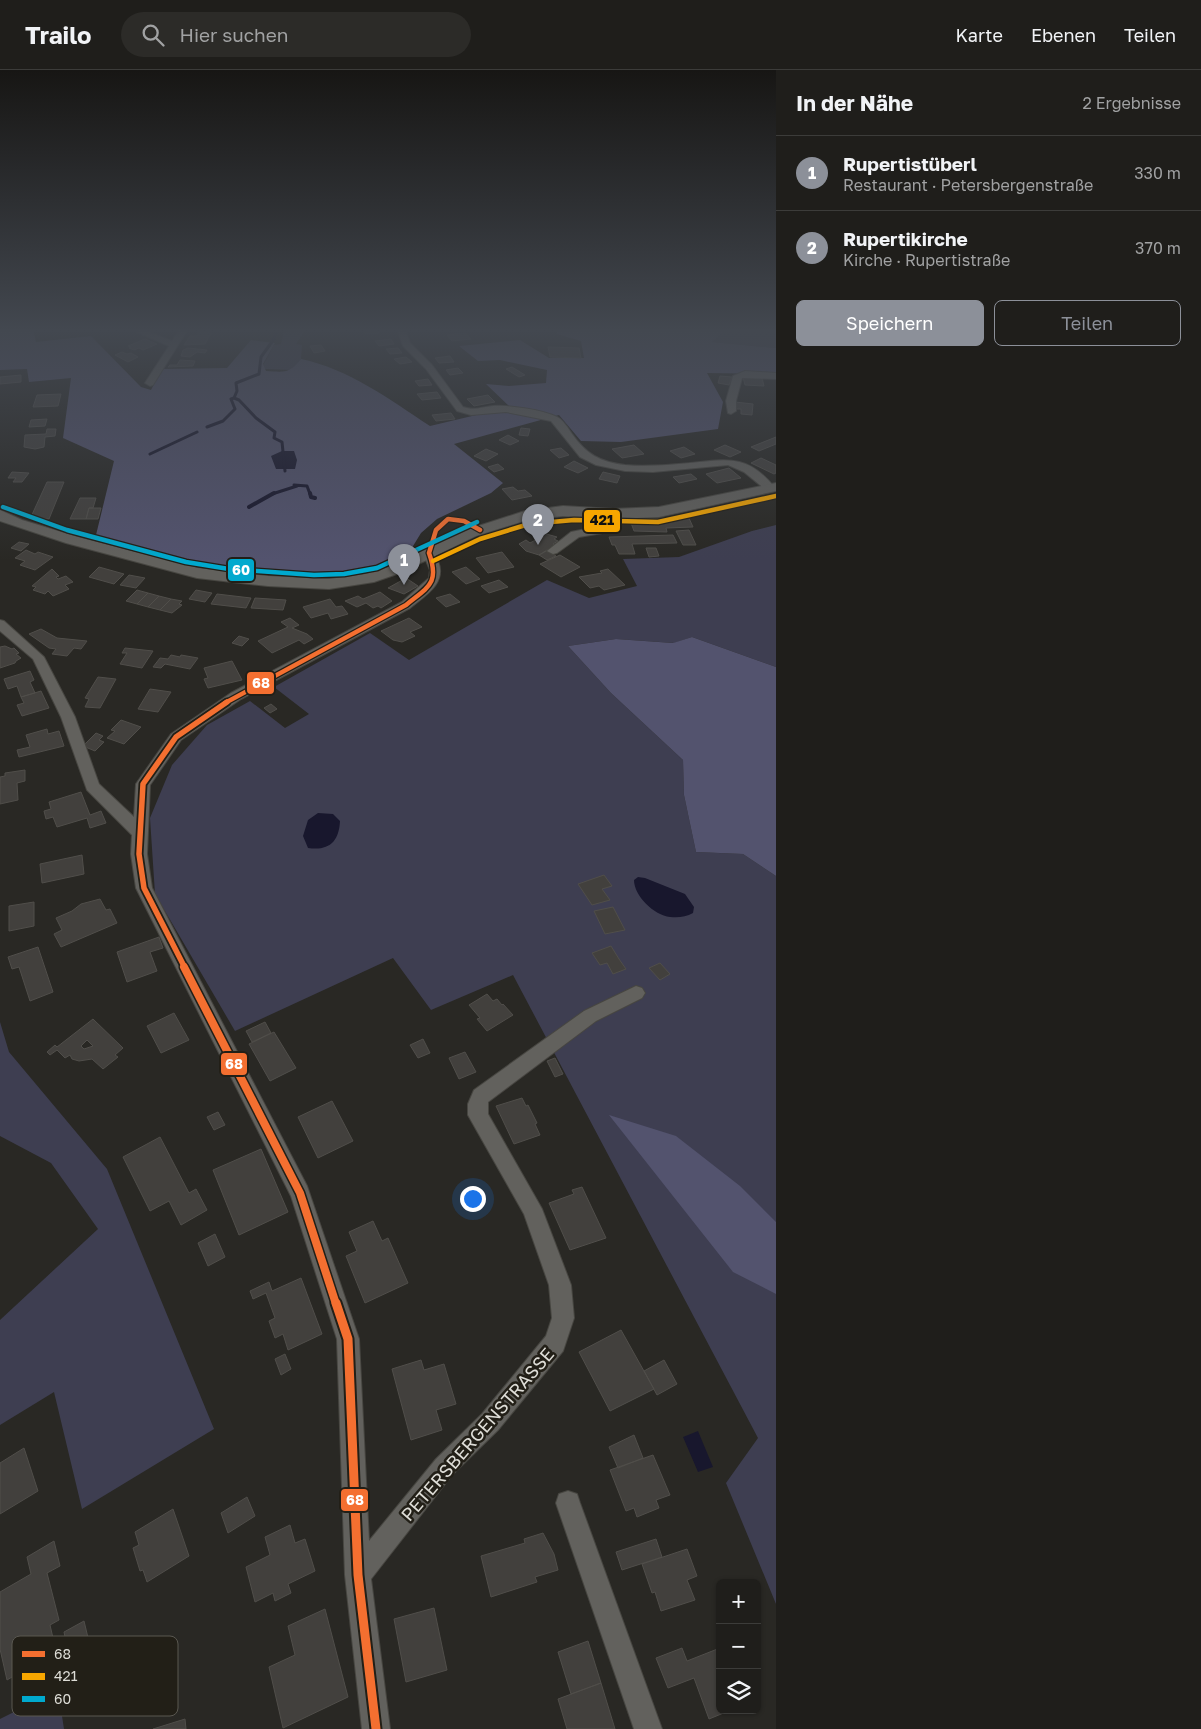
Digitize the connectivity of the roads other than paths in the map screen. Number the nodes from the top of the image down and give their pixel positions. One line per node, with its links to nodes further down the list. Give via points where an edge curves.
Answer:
1 (457, 406): 4 (street, via 464,412 499,409 554,419 582,454 607,465 664,468 724,462 739,465)
2 (731, 406): 3 (street)
3 (731, 411)
4 (773, 488): 5 (main road, via 659,512)
5 (613, 514): 7 (street, via 615,526 575,534); 8 (main road, via 563,511 524,516 471,533)
6 (0, 515): 8 (main road, via 72,540 176,568 268,581 354,582 394,570)
7 (553, 551)
8 (429, 553): 10 (street, via 436,570 435,578 406,605 236,696 176,737 142,784)
9 (0, 624): 10 (street, via 38,658 68,717 92,786)
10 (139, 832): 13 (street, via 144,888 300,1193 348,1339)
11 (636, 993): 13 (street, PETERSBERGENSTRASSE, via 590,1016 480,1096 478,1115 532,1209 560,1285 561,1328 555,1343 490,1422 444,1468)
12 (568, 1503): 15 (street)
13 (358, 1575): 14 (street)
14 (376, 1729)
15 (648, 1729)

